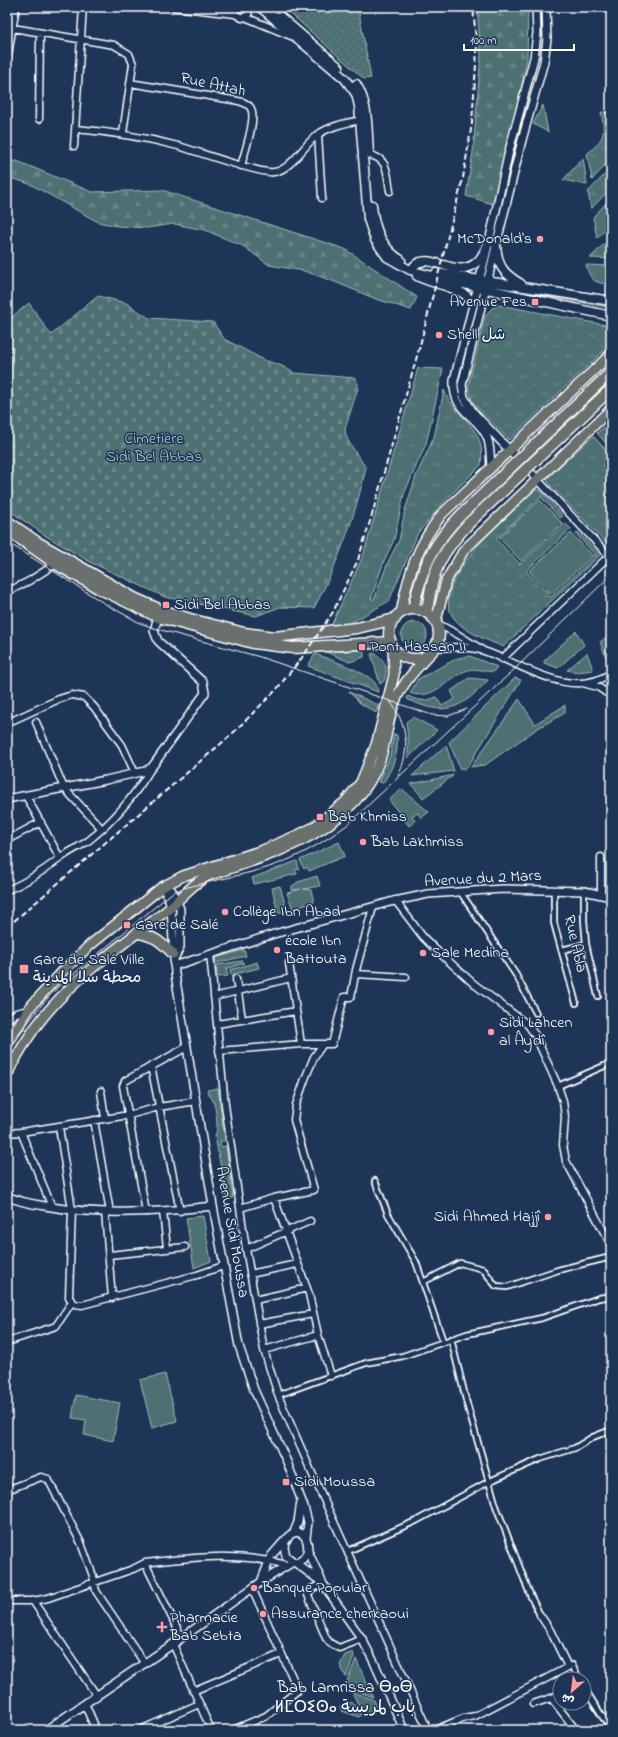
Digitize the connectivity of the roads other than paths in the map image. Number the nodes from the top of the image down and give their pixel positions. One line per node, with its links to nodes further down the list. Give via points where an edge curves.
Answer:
1 (16, 7): 11 (street)
2 (83, 7): 13 (street)
3 (174, 7): 9 (street)
4 (250, 7): 10 (street)
5 (260, 7): 14 (main road)
6 (269, 7): 19 (main road, via 352,79 362,94)
7 (536, 7): 28 (street, via 537,33 534,58 509,151)
8 (546, 7): 28 (street, via 547,39 544,62)
9 (234, 10): 10 (street, via 239,17)
10 (245, 17): 14 (street)
11 (10, 28): 12 (street); 15 (street)
12 (40, 33): 13 (street); 18 (street)
13 (80, 40): 17 (street, via 114,45 132,56); 20 (street)
14 (299, 41): 19 (main road, via 349,83)
15 (7, 57): 16 (street)
16 (7, 61)
17 (130, 83): 21 (street); 25 (street, Rue Attah, via 247,103 252,110 253,119)
18 (39, 119)
19 (364, 120): 22 (street, via 328,129); 24 (main road); 29 (main road, via 370,227 382,252)
20 (76, 129): 21 (street); 23 (street)
21 (123, 133): 25 (street, via 178,146)
22 (318, 135): 25 (street, via 282,170 267,172); 27 (street)
23 (74, 146)
24 (369, 155): 26 (street, via 376,156 384,163); 30 (main road, via 373,213 379,237 394,255)
25 (241, 166)
26 (390, 191)
27 (322, 198)
28 (492, 244): 30 (main road, via 478,262 467,268 454,268 424,261); 31 (street); 32 (main road, via 501,268)
29 (403, 266): 33 (main road); 35 (main road, via 428,281 463,292)
30 (414, 266): 31 (main road, via 431,272)
31 (483, 280): 32 (main road); 33 (street)
32 (526, 286): 34 (main road)
33 (481, 289): 35 (street); 36 (main road); 41 (street, via 463,379 463,391 472,412)
34 (611, 301)
35 (473, 303): 42 (street, via 454,380 454,390 462,409 486,435)
36 (611, 316)
37 (611, 354): 41 (main road)
38 (611, 372): 49 (highway, bridge, via 449,527 429,556)
39 (611, 389): 50 (highway, bridge, via 454,539 438,563 430,587)
40 (611, 409): 43 (main road)
41 (510, 450): 42 (main road); 43 (street)
42 (490, 468): 52 (main road, via 442,514 423,540 411,567)
43 (537, 479): 46 (street); 53 (main road, via 464,550 446,581)
44 (7, 521): 47 (highway)
45 (7, 530): 47 (highway)
46 (610, 555): 57 (street)
47 (60, 561): 48 (street); 51 (highway, via 134,598)
48 (7, 592)
49 (413, 609): 50 (highway); 52 (highway)
50 (427, 613): 53 (highway)
51 (159, 614): 52 (highway, via 274,637 357,628); 54 (highway, via 253,643 293,648); 63 (street, via 154,631 158,640 203,682 205,693)
52 (398, 616): 54 (highway, via 389,634)
53 (437, 623): 55 (street); 56 (highway, via 439,641)
54 (392, 645): 56 (highway, via 400,655 410,659 420,659); 73 (main road, via 393,678 376,745 361,782 345,802 298,835)
55 (484, 651): 56 (street, via 460,647); 57 (street)
56 (432, 652): 81 (main road, via 398,694 379,762 367,788 350,807 300,841 265,857 204,877)
57 (502, 659): 59 (street, via 555,679)
58 (611, 673): 59 (street)
59 (585, 684): 60 (street, via 598,687)
60 (611, 696)
61 (36, 722): 65 (street)
62 (7, 723): 64 (street, via 60,699 72,695 84,697 122,746)
63 (152, 767): 64 (street); 69 (street, via 132,797)
64 (135, 773): 65 (street)
65 (64, 788): 66 (street); 69 (street)
66 (26, 796): 67 (street); 68 (street)
67 (7, 799)
68 (41, 822): 70 (street); 72 (street)
69 (102, 829): 72 (street)
70 (7, 840)
71 (601, 857): 78 (street)
72 (60, 858): 74 (street, via 18,886)
73 (164, 885): 81 (street, Avenue Sidi Moussa); 97 (main road, via 89,946)
74 (7, 890)
75 (554, 890): 76 (street, Avenue du 2 Mars); 77 (street, Avenue du 2 Mars, via 503,889); 85 (street, Rue Abla, via 554,923)
76 (584, 891): 78 (street, Avenue du 2 Mars); 84 (street)
77 (461, 892): 80 (street, Avenue du 2 Mars); 99 (street, via 516,975)
78 (601, 894): 79 (street, Avenue du 2 Mars)
79 (611, 897)
80 (395, 900): 82 (street, Avenue du 2 Mars); 111 (street, via 434,948 474,984 528,1025 538,1040)
81 (176, 906): 83 (main road); 87 (street, Avenue Sidi Moussa)
82 (373, 907): 86 (street, Avenue du 2 Mars); 89 (street)
83 (136, 933): 87 (main road, via 157,939); 110 (main road, via 82,977 48,1010)
84 (586, 944): 85 (street); 94 (street)
85 (562, 950): 96 (street, Rue Abla)
86 (210, 954): 87 (street, Avenue du 2 Mars); 95 (street)
87 (174, 960): 106 (street, Avenue Sidi Moussa)
88 (289, 963): 91 (street)
89 (356, 974): 90 (street); 105 (street, via 351,997 344,997 332,1044)
90 (406, 977)
91 (291, 978): 93 (street); 98 (street)
92 (236, 979): 93 (street)
93 (238, 991): 95 (street); 100 (street)
94 (598, 996)
95 (214, 997): 102 (street)
96 (576, 1003)
97 (28, 1010): 101 (street, via 16,1013); 103 (main road)
98 (296, 1011): 100 (street); 104 (street)
99 (536, 1013)
100 (242, 1019): 102 (street)
101 (7, 1020)
102 (217, 1024): 107 (street)
103 (7, 1043)
104 (301, 1044): 105 (street); 107 (street)
105 (323, 1044): 123 (street, via 314,1057 305,1079 294,1120 314,1190)
106 (187, 1047): 109 (street); 113 (street, Avenue Sidi Moussa)
107 (219, 1051): 128 (street)
108 (611, 1063): 111 (street)
109 (151, 1066): 114 (street); 115 (street, via 124,1083)
110 (7, 1075)
111 (558, 1086): 136 (street, via 565,1117 563,1145 566,1161)
112 (101, 1091): 116 (street)
113 (196, 1101): 114 (street); 126 (street, Avenue Sidi Moussa)
114 (159, 1107): 115 (street); 130 (street)
115 (129, 1115): 116 (street); 132 (street)
116 (105, 1118): 117 (street)
117 (94, 1120): 118 (street); 131 (street)
118 (59, 1127): 119 (street); 129 (street)
119 (21, 1132): 120 (street); 127 (street)
120 (7, 1133)
121 (375, 1180): 145 (street, via 388,1214 410,1250)
122 (7, 1196): 124 (street)
123 (274, 1198): 128 (street); 135 (street)
124 (16, 1201): 125 (street); 127 (street)
125 (7, 1202)
126 (213, 1206): 130 (street); 143 (street, Avenue Sidi Moussa)
127 (52, 1207): 129 (street)
128 (240, 1208): 139 (street)
129 (72, 1210): 131 (street); 150 (street, via 69,1297)
130 (180, 1210): 133 (street)
131 (107, 1212): 132 (street); 140 (street)
132 (146, 1212): 133 (street)
133 (163, 1212): 138 (street)
134 (310, 1221): 135 (street)
135 (285, 1232): 139 (street); 142 (street)
136 (611, 1245)
137 (185, 1247): 138 (street)
138 (167, 1248): 140 (street)
139 (246, 1249): 144 (street)
140 (109, 1256): 148 (street)
141 (611, 1257): 145 (street, via 558,1270 507,1287 496,1286 483,1269 460,1263)
142 (297, 1264): 144 (street); 146 (street)
143 (223, 1266): 148 (street); 163 (street, Avenue Sidi Moussa, via 243,1360)
144 (250, 1274): 149 (street)
145 (423, 1282): 155 (street)
146 (306, 1288): 149 (street); 151 (street)
147 (611, 1296): 154 (street, via 542,1318)
148 (112, 1298): 150 (street, via 82,1305)
149 (255, 1300): 152 (street)
150 (72, 1302): 156 (street, via 56,1326)
151 (313, 1314): 152 (street); 153 (street)
152 (258, 1324): 157 (street)
153 (318, 1335): 157 (street); 158 (street)
154 (451, 1339): 155 (street); 161 (street)
155 (443, 1341): 158 (street, via 403,1356 372,1361)
156 (7, 1342)
157 (264, 1350): 159 (street)
158 (331, 1376): 159 (street)
159 (278, 1395): 168 (street)
160 (611, 1430): 161 (street, via 575,1448 540,1459)
161 (488, 1482): 168 (street, via 416,1521); 178 (street, via 528,1590)
162 (7, 1490): 173 (street, via 41,1476 48,1479 74,1526)
163 (301, 1499): 164 (street, Avenue Sidi Moussa); 166 (street, Avenue Sidi Moussa, via 308,1522)
164 (294, 1532): 165 (street); 166 (street, via 301,1533)
165 (287, 1538): 169 (street); 171 (street, via 285,1552)
166 (306, 1538): 167 (street)
167 (308, 1551): 171 (street, via 304,1559); 174 (street)
168 (348, 1551): 200 (street)
169 (269, 1560): 170 (street, via 233,1556); 171 (street); 172 (street)
170 (145, 1563): 173 (street); 179 (street)
171 (292, 1563): 172 (street); 174 (street)
172 (261, 1582): 175 (street)
173 (94, 1583): 177 (street); 183 (street, via 96,1591)
174 (323, 1584): 180 (street); 180 (street, via 311,1589 308,1595 326,1638 339,1648)
175 (252, 1588): 179 (street); 182 (street)
176 (7, 1601): 177 (street)
177 (34, 1601): 187 (street)
178 (540, 1615): 184 (street)
179 (182, 1638): 181 (street)
180 (362, 1639): 199 (street)
181 (173, 1644): 183 (street); 186 (street)
182 (281, 1654): 186 (street); 198 (street, via 298,1690 266,1716)
183 (144, 1664): 187 (street)
184 (568, 1667): 185 (street, via 572,1665); 201 (street, via 476,1716)
185 (575, 1671)
186 (193, 1691): 191 (street)
187 (97, 1696): 190 (street)
188 (550, 1698): 192 (street); 202 (street)
189 (592, 1699): 193 (street)
190 (85, 1704): 194 (street); 195 (street)
191 (199, 1704): 196 (street); 197 (street)
192 (533, 1704)
193 (609, 1723): 203 (street)
194 (46, 1730)
195 (96, 1730)
196 (140, 1730)
197 (211, 1730)
198 (233, 1730)
199 (404, 1730)
200 (428, 1730)
201 (435, 1730)
202 (576, 1730)
203 (611, 1730)

